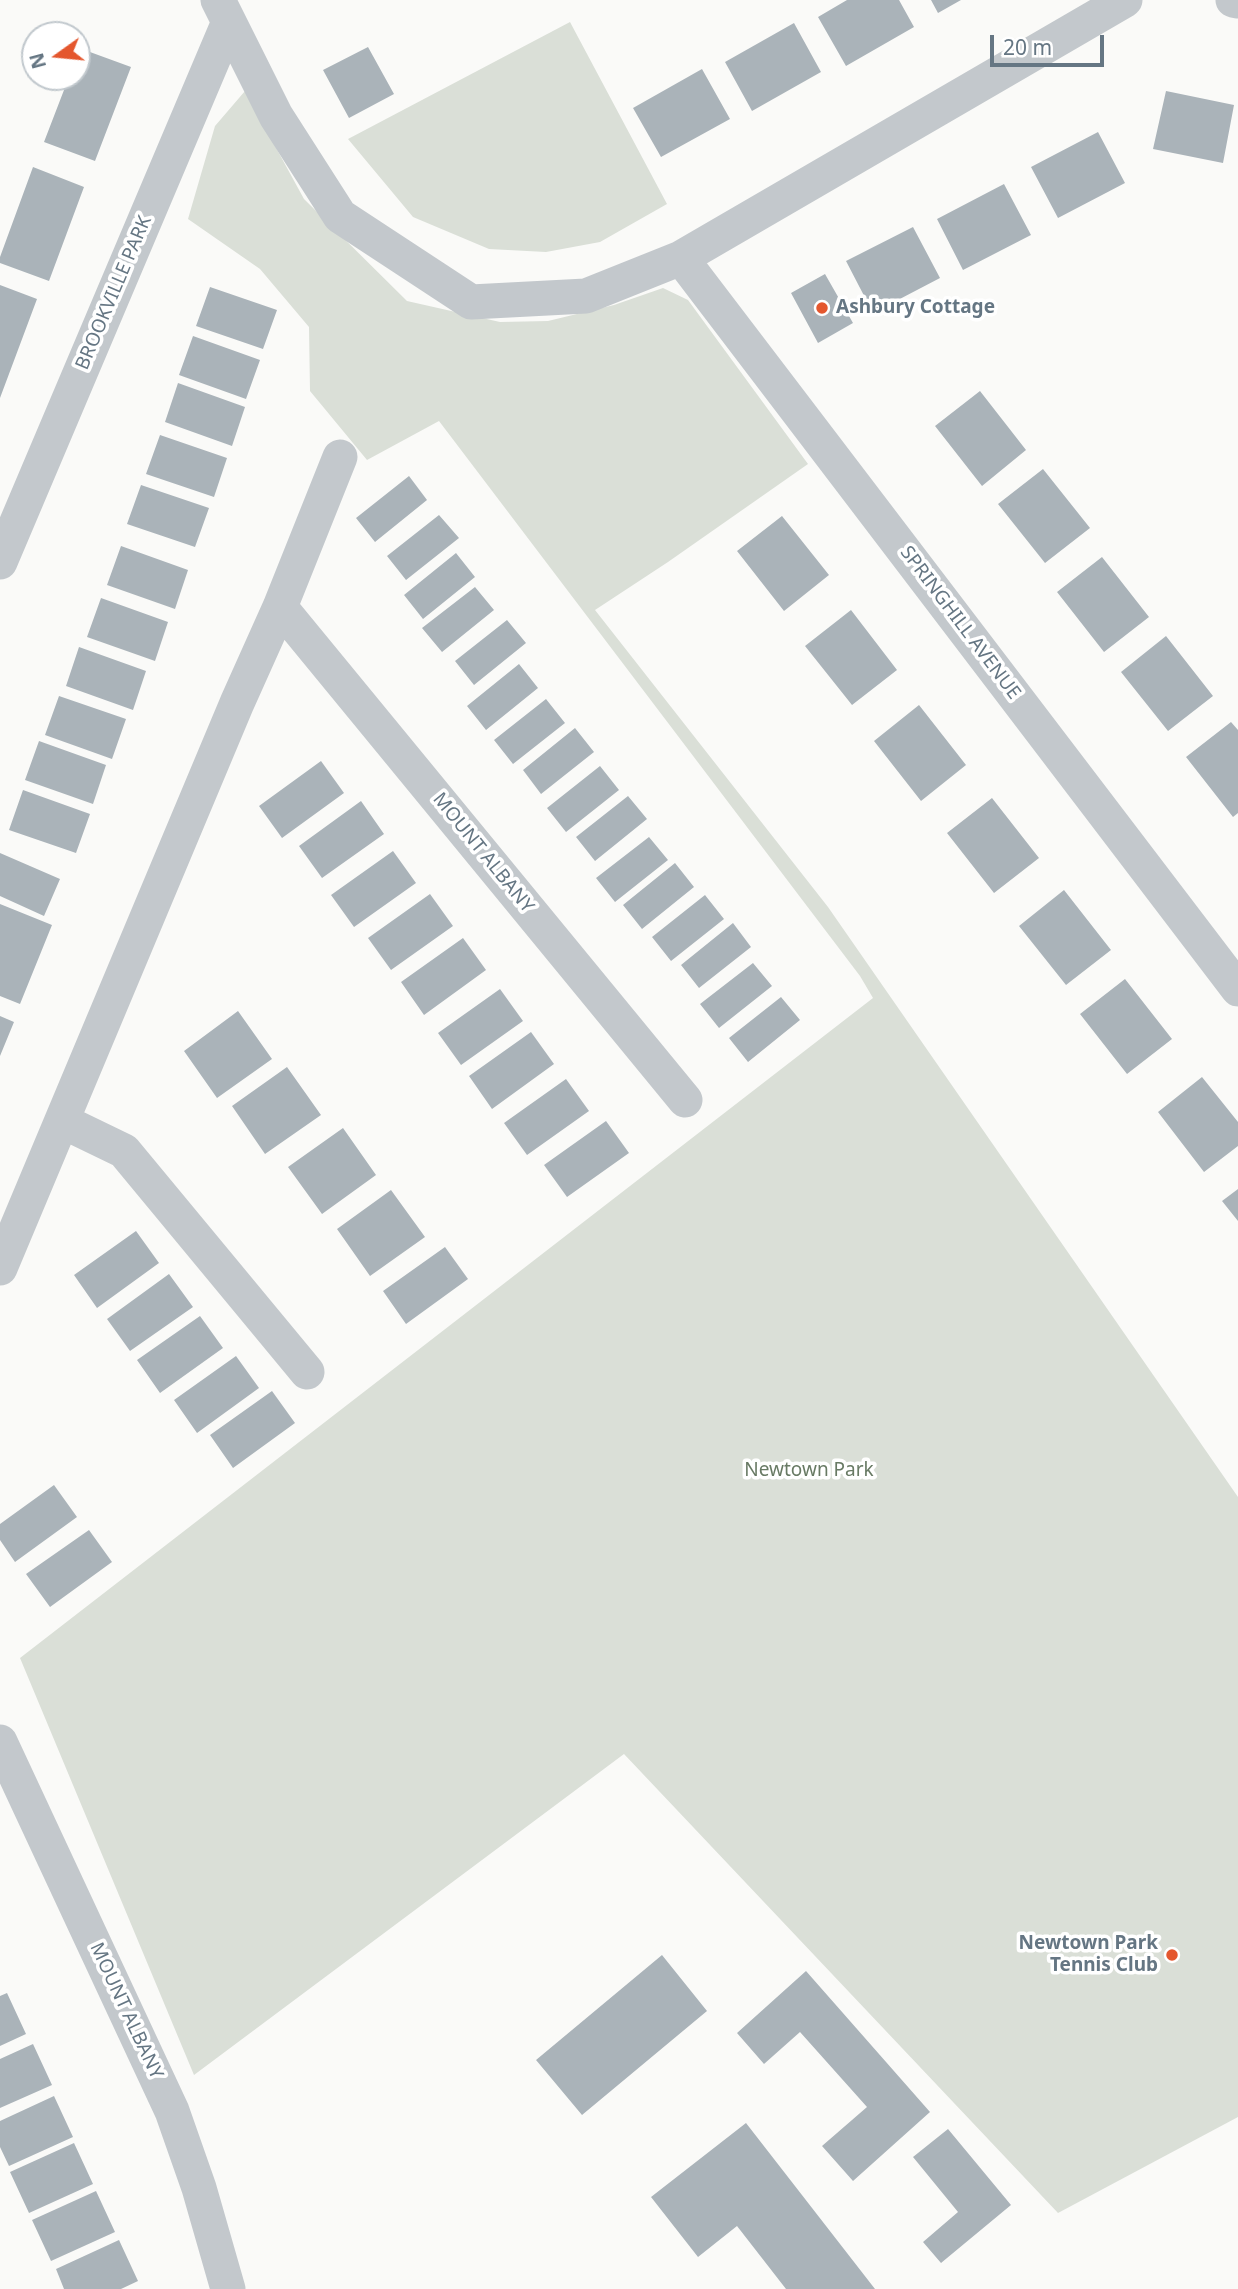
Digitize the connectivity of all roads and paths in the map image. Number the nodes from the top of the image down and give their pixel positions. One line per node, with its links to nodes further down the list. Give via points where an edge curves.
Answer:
1 (1125, 0): 5 (street)
2 (1233, 0): 3 (street)
3 (1238, 1)
4 (223, 12): 5 (street, via 276,116 340,216 471,302 586,296); 7 (street, BROOKVILLE PARK)
5 (681, 258): 9 (street, SPRINGHILL AVENUE)
6 (340, 457): 8 (street)
7 (0, 562)
8 (281, 607): 10 (street, MOUNT ALBANY); 11 (street)
9 (1238, 989)
10 (685, 1100)
11 (62, 1121): 12 (street); 13 (street, via 124,1150)
12 (0, 1268)
13 (307, 1372)
14 (0, 1742): 15 (street, MOUNT ALBANY, via 172,2111 200,2188)
15 (228, 2289)

